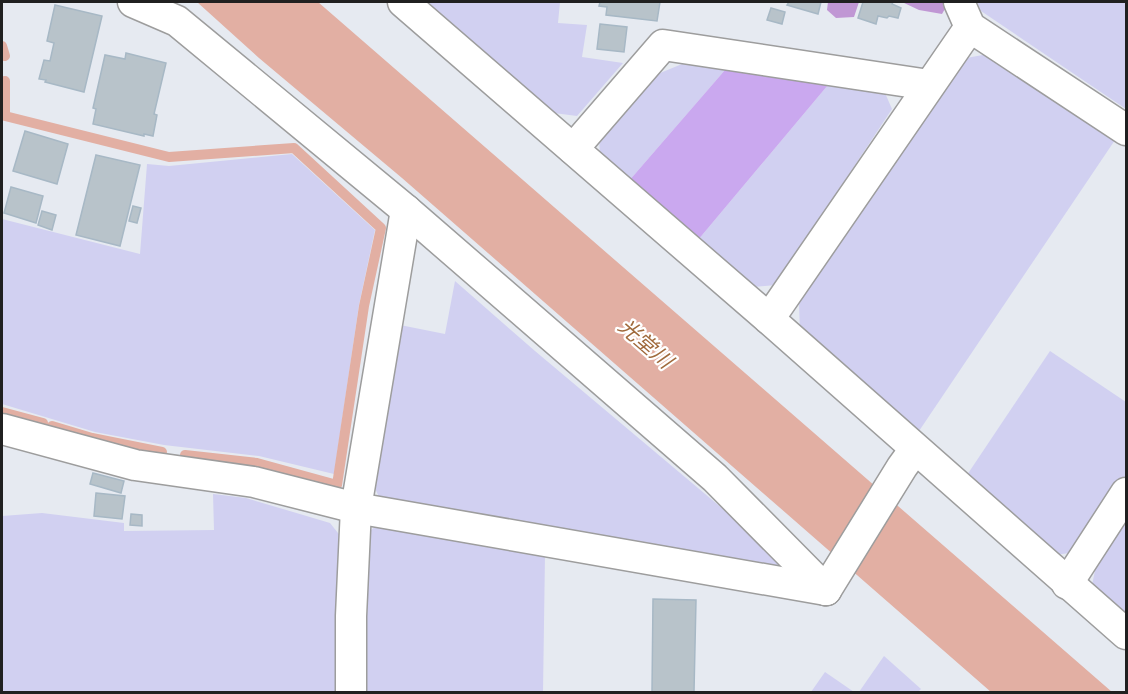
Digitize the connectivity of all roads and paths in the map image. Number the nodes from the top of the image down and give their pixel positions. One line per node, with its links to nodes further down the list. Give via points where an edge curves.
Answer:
1 (132, 2): 3 (street)
2 (403, 2): 7 (street)
3 (185, 12): 8 (street)
4 (965, 14): 5 (street); 6 (street)
5 (929, 85): 7 (street, via 663,45); 9 (street)
6 (1126, 130)
7 (573, 149): 9 (street)
8 (406, 210): 13 (street); 15 (street, via 715,478)
9 (769, 319): 11 (street)
10 (2, 429): 13 (street, via 135,465 254,482)
11 (909, 458): 14 (street); 15 (street)
12 (1126, 493): 14 (street)
13 (356, 508): 15 (street); 17 (street)
14 (1067, 584): 16 (street)
15 (829, 585)
16 (1126, 634)
17 (351, 693)

